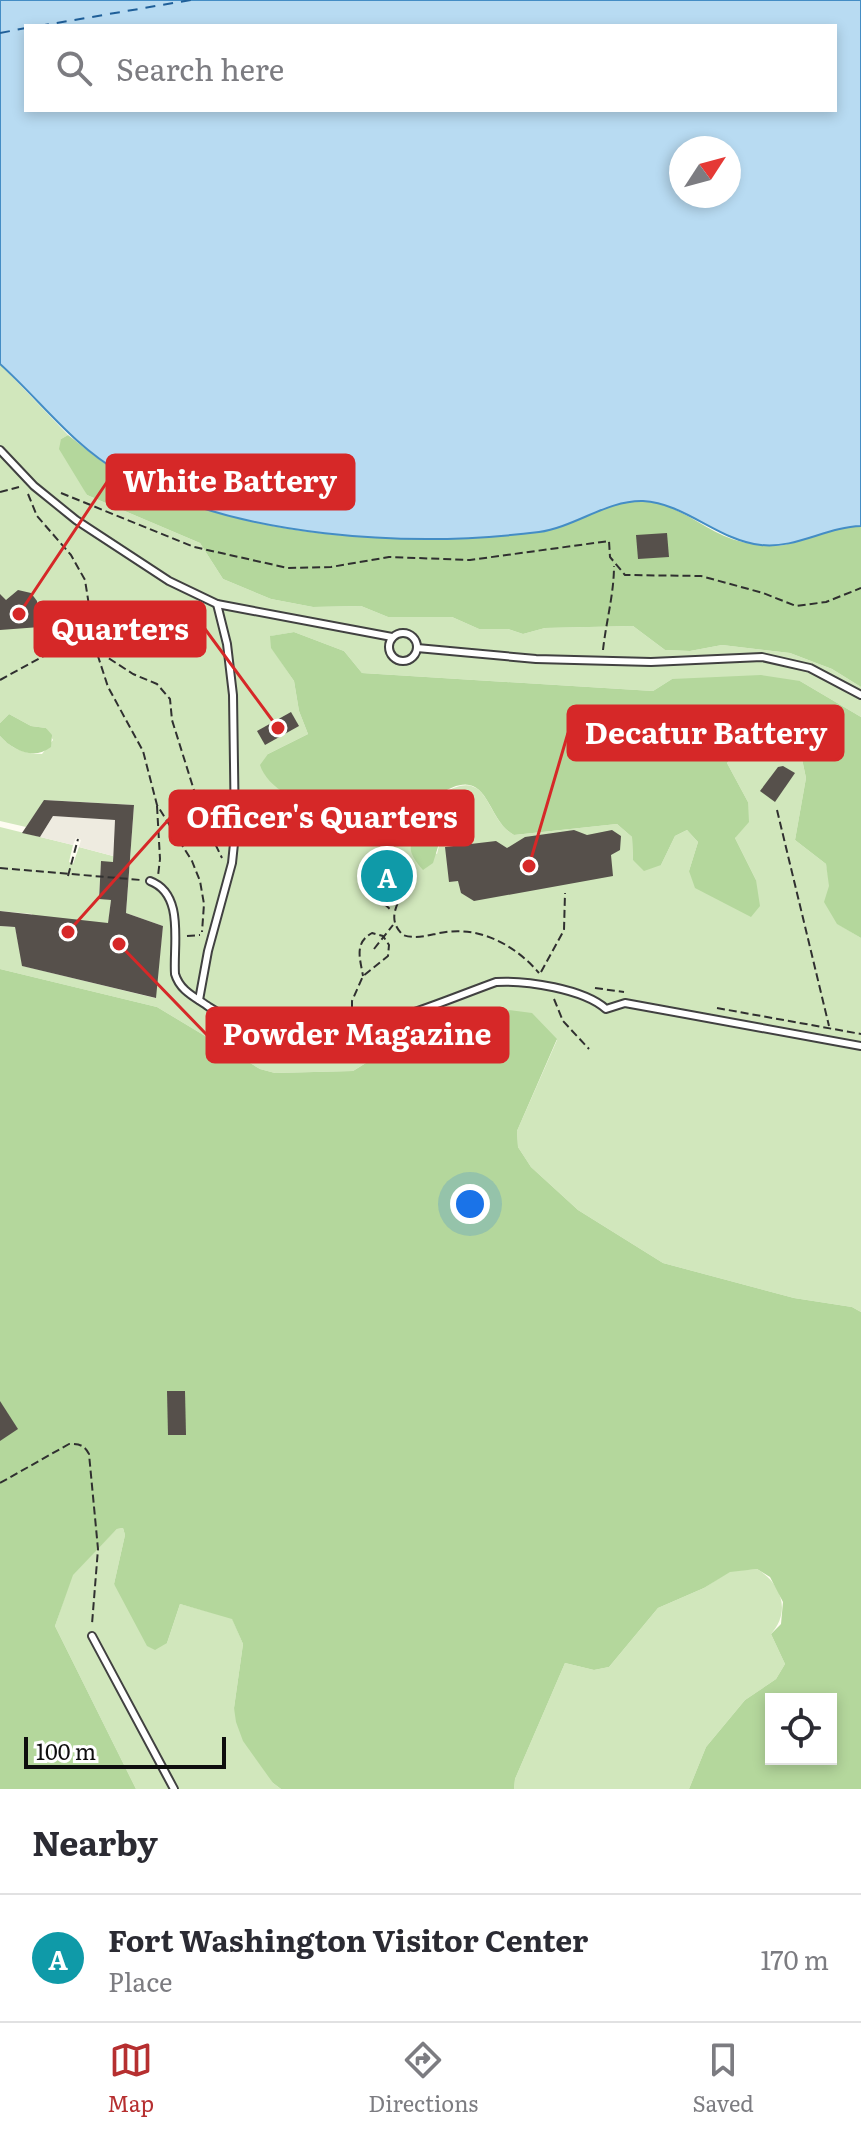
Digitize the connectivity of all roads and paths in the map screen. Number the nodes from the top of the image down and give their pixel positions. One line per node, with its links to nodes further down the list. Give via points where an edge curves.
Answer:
1 (0, 450): 6 (lane, via 76,520 169,581)
2 (0, 492): 9 (path, via 25,486 37,516 71,555 85,580)
3 (62, 494): 4 (path, via 194,547 288,568 389,557 470,560 609,541)
4 (614, 565): 5 (path, via 625,575 701,576 796,606 826,602); 10 (path)
5 (861, 588)
6 (217, 604): 7 (lane); 17 (lane, via 233,695 235,834)
7 (392, 637): 8 (lane, via 408,633); 8 (lane, via 391,654 398,660 414,656)
8 (417, 648): 10 (lane)
9 (96, 650): 11 (path, via 60,647); 13 (path, via 108,687 143,751); 17 (path, via 157,684 170,699 203,819)
10 (602, 660): 12 (lane, via 780,659 825,674)
11 (0, 680)
12 (861, 695)
13 (157, 805): 21 (path, via 160,859); 26 (path, via 192,861 202,892 201,935)
14 (777, 810): 32 (path)
15 (78, 839): 18 (path)
16 (0, 868): 18 (path)
17 (230, 872): 31 (lane)
18 (68, 876): 19 (path)
19 (129, 878)
20 (407, 881): 24 (path)
21 (153, 882): 26 (lane, via 173,906)
22 (366, 887): 24 (path)
23 (565, 893): 25 (path, via 564,930 540,973 507,945 483,935 455,931 410,937)
24 (393, 912): 25 (path)
25 (394, 924): 27 (path)
26 (174, 936): 31 (lane, via 178,983)
27 (383, 936): 28 (path); 29 (path, via 388,956); 29 (path, via 372,933 363,938)
28 (374, 949)
29 (363, 976): 33 (path, via 352,1001)
30 (547, 987): 33 (lane, via 496,982); 34 (lane, via 596,1000 606,1009 625,1003); 35 (path, via 563,1021)
31 (199, 1000): 33 (lane, via 230,1019 265,1030 317,1035)
32 (829, 1028)
33 (353, 1029)
34 (861, 1046)
35 (589, 1049)
36 (0, 1483): 37 (path, via 69,1444 86,1449 98,1549)
37 (92, 1636): 38 (lane)
38 (174, 1789)

